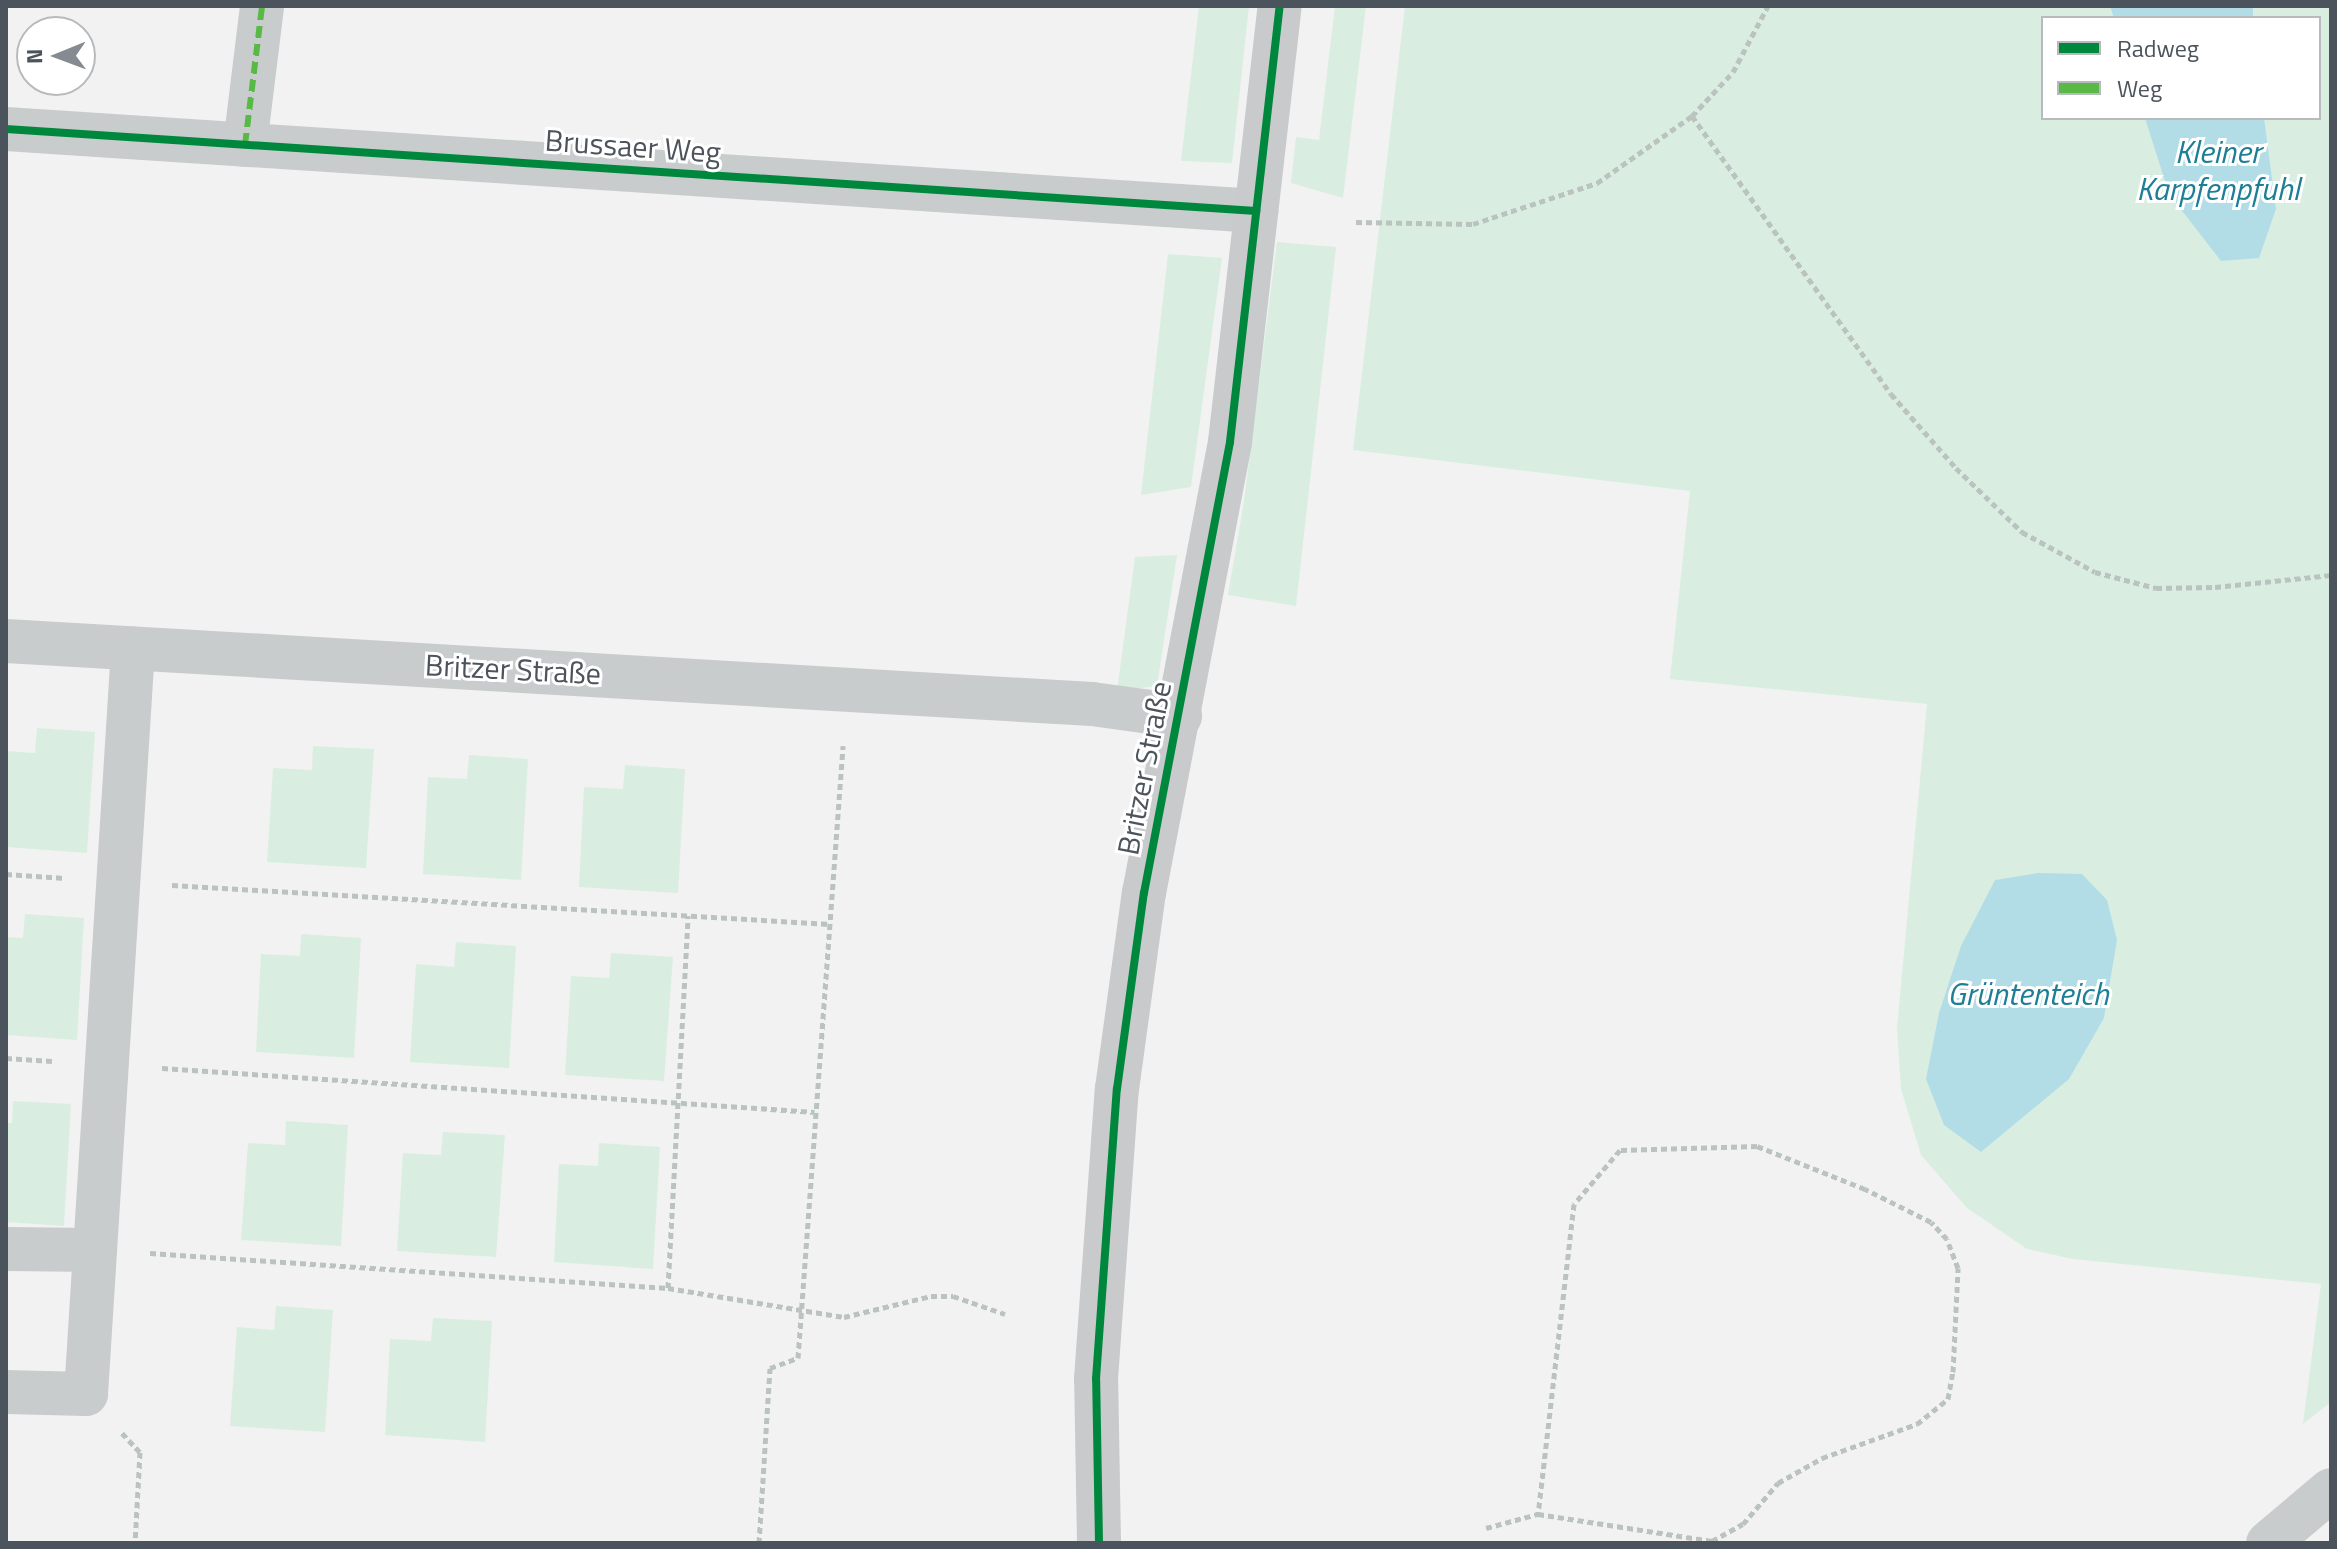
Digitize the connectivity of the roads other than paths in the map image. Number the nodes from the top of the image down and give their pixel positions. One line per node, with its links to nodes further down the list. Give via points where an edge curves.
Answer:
1 (262, 6): 4 (street)
2 (1280, 6): 5 (main road, Britzer Straße)
3 (6, 129): 4 (street, Brussaer Weg)
4 (245, 145): 5 (street, Brussaer Weg)
5 (1256, 211): 8 (main road, Britzer Straße, via 1230,442)
6 (6, 641): 7 (street, Britzer Straße)
7 (133, 648): 8 (street, Britzer Straße, via 1092,704); 10 (street)
8 (1180, 716): 13 (main road, Britzer Straße, via 1144,893 1117,1089 1096,1379)
9 (6, 1249): 10 (street)
10 (116, 1251): 11 (street, via 86,1394)
11 (6, 1392)
12 (2331, 1490): 14 (street)
13 (1099, 1543)
14 (2268, 1543)

